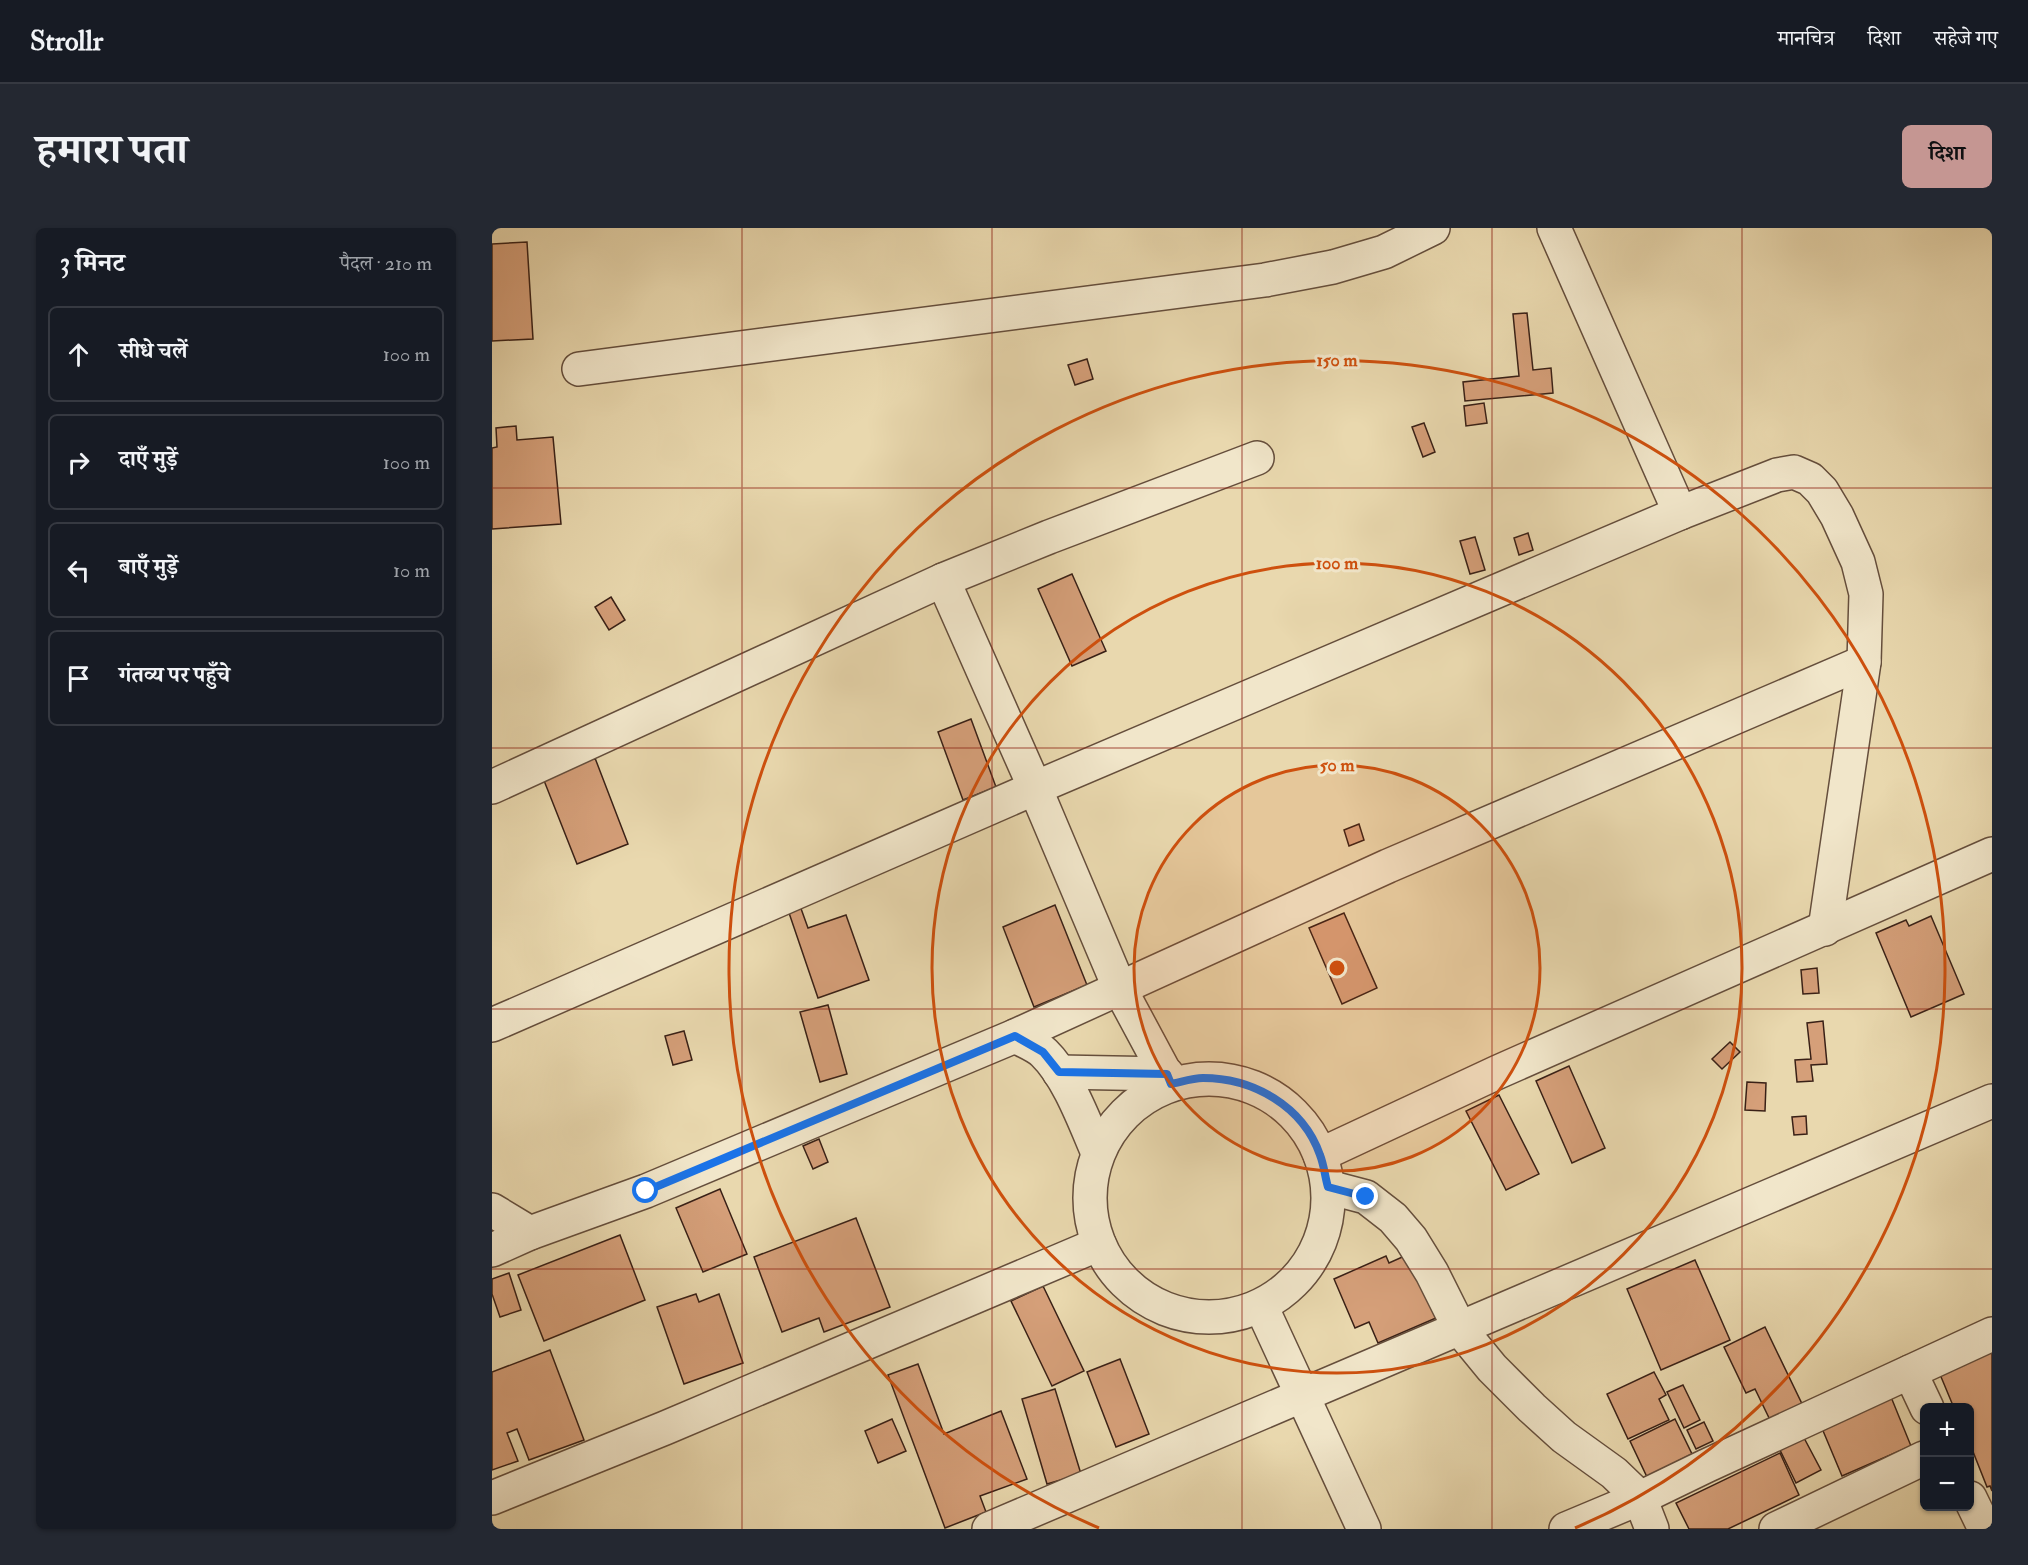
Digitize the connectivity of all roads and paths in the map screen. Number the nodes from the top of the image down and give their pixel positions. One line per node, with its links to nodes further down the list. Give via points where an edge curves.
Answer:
1 (1433, 228): 3 (street, via 1383,252 1333,267 1264,280)
2 (1554, 228): 5 (street)
3 (579, 369)
4 (1257, 458): 6 (street)
5 (1680, 513): 7 (street, via 1777,475 1794,472 1810,479 1837,516 1858,562 1866,594); 9 (street)
6 (943, 580): 8 (street); 9 (street)
7 (1864, 662): 11 (street); 12 (street, via 1388,866)
8 (492, 787)
9 (1035, 788): 12 (street); 13 (street)
10 (1992, 854): 11 (street)
11 (1825, 929): 19 (street, via 1498,1072)
12 (1120, 989): 14 (street); 16 (street)
13 (492, 1025)
14 (1015, 1036): 15 (street, via 1043,1052); 22 (street, via 646,1191)
15 (1059, 1072): 16 (street); 18 (street)
16 (1169, 1079): 18 (street, via 1115,1123); 19 (street, via 1231,1080 1260,1089 1285,1105 1306,1128)
17 (1992, 1101): 26 (street)
18 (1098, 1153): 23 (street, via 1090,1183 1090,1214)
19 (1320, 1155): 20 (street)
20 (1328, 1187): 25 (street, via 1326,1223 1312,1257 1290,1286); 26 (street, via 1366,1197 1393,1218 1432,1273)
21 (492, 1210): 22 (street)
22 (530, 1233): 24 (street)
23 (1099, 1244): 25 (street, via 1112,1269 1154,1305 1207,1318 1235,1315); 32 (street)
24 (492, 1250)
25 (1261, 1306): 29 (street)
26 (1460, 1329): 29 (street); 33 (street, via 1532,1408)
27 (1992, 1334): 28 (street)
28 (1910, 1372): 30 (street); 33 (street)
29 (1302, 1396): 36 (street); 37 (street)
30 (1925, 1403)
31 (1920, 1460): 35 (street)
32 (492, 1498)
33 (1640, 1498): 38 (street); 39 (street)
34 (1974, 1506): 40 (street)
35 (1790, 1526)
36 (989, 1529)
37 (1364, 1529)
38 (1566, 1529)
39 (1652, 1529)
40 (1984, 1529)

